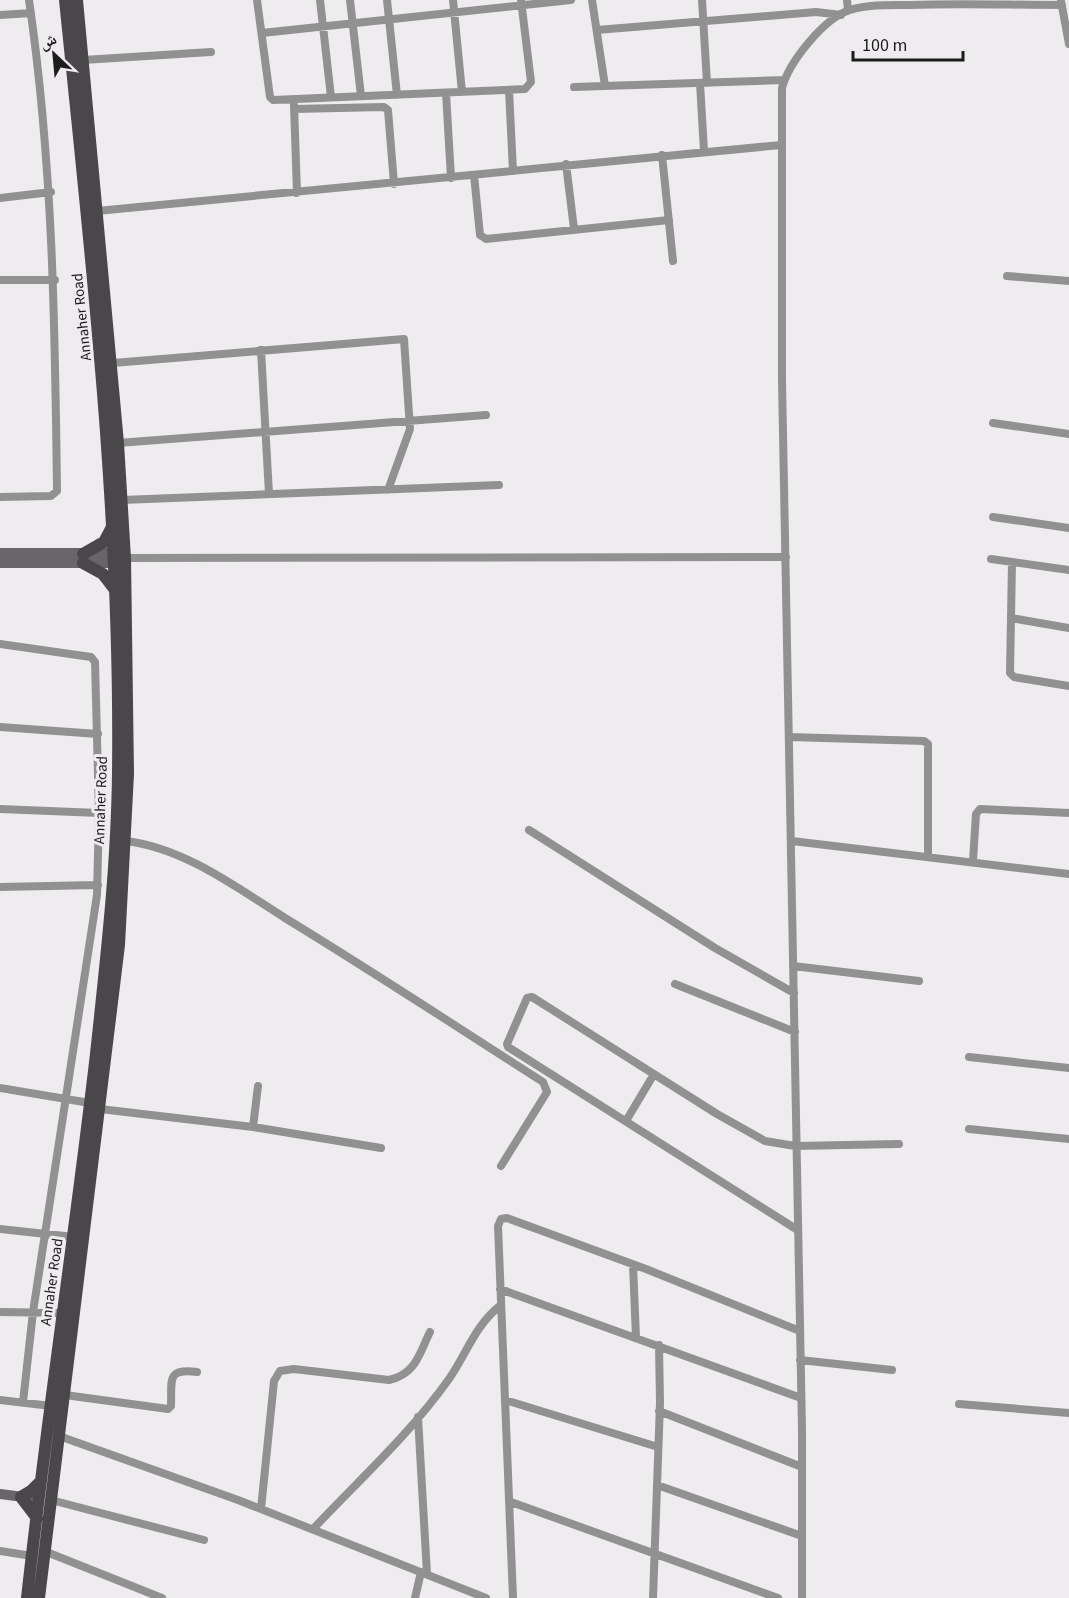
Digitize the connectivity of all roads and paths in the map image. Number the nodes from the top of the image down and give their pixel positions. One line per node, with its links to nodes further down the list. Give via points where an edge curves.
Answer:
1 (30, 0): 16 (street)
2 (65, 0): 73 (main road, Annaher Road)
3 (77, 0): 27 (main road, Annaher Road)
4 (257, 0): 24 (street)
5 (320, 0): 22 (street)
6 (350, 0): 21 (street)
7 (387, 0): 19 (street)
8 (453, 0): 15 (street)
9 (571, 0): 14 (street)
10 (591, 0): 23 (street)
11 (702, 0): 20 (street)
12 (847, 0): 17 (street)
13 (1061, 2): 17 (street, via 877,6); 25 (street)
14 (521, 3): 15 (street); 32 (street, via 531,82 525,89)
15 (455, 12): 19 (street); 33 (street)
16 (31, 13): 18 (street); 48 (street)
17 (844, 13): 20 (street); 28 (street, via 804,47)
18 (0, 15)
19 (390, 19): 21 (street); 35 (street)
20 (704, 20): 23 (street); 29 (street)
21 (352, 23): 22 (street); 36 (street)
22 (323, 26): 24 (street); 37 (street)
23 (597, 30): 30 (street)
24 (262, 33): 38 (street, via 271,99)
25 (1069, 44)
26 (211, 52): 27 (street)
27 (83, 60): 51 (main road, Annaher Road)
28 (784, 80): 29 (street); 40 (street)
29 (704, 83): 30 (street); 41 (street)
30 (605, 86): 31 (street)
31 (574, 87)
32 (509, 90): 33 (street); 44 (street)
33 (462, 92): 34 (street)
34 (446, 93): 35 (street); 46 (street)
35 (397, 95): 36 (street)
36 (361, 96): 37 (street)
37 (331, 97): 38 (street)
38 (294, 99): 39 (street)
39 (294, 110): 47 (street, via 384,107 388,113); 49 (street)
40 (781, 145): 41 (street); 76 (street)
41 (704, 151): 42 (street)
42 (662, 155): 43 (street); 52 (street)
43 (566, 164): 44 (street); 53 (street)
44 (513, 171): 45 (street)
45 (474, 175): 46 (street); 53 (street, via 482,238)
46 (452, 178): 47 (street)
47 (394, 184): 49 (street)
48 (51, 192): 50 (street); 57 (street)
49 (297, 193): 51 (street)
50 (0, 198)
51 (97, 211): 60 (main road, Annaher Road)
52 (669, 220): 53 (street); 54 (street)
53 (574, 229)
54 (673, 261)
55 (1007, 276): 58 (street)
56 (0, 280): 57 (street)
57 (55, 280): 70 (street, via 57,491 51,496)
58 (1069, 281)
59 (261, 350): 60 (street); 62 (street, via 405,340); 64 (street)
60 (113, 363): 66 (main road, Annaher Road)
61 (486, 415): 62 (street)
62 (410, 419): 64 (street); 68 (street)
63 (993, 423): 65 (street)
64 (266, 430): 66 (street); 69 (street)
65 (1069, 434)
66 (118, 443): 71 (main road, Annaher Road)
67 (499, 485): 68 (street)
68 (388, 490): 69 (street)
69 (269, 494): 71 (street)
70 (0, 497)
71 (122, 500): 78 (main road, Annaher Road)
72 (993, 517): 74 (street)
73 (114, 521): 77 (main road, via 104,542); 78 (main road, Annaher Road)
74 (1069, 528)
75 (0, 553): 77 (main road)
76 (786, 557): 78 (street); 90 (street)
77 (83, 558): 78 (main road); 81 (main road); 83 (main road, via 103,574)
78 (118, 558): 83 (main road, Annaher Road); 95 (main road, Annaher Road, via 128,774)
79 (991, 559): 80 (street)
80 (1012, 562): 82 (street); 84 (street)
81 (0, 564)
82 (1069, 570)
83 (116, 592): 113 (main road, Annaher Road, via 118,774)
84 (1011, 618): 85 (street); 87 (street, via 1010,673 1014,677)
85 (1069, 628)
86 (0, 644): 89 (street, via 92,657)
87 (1069, 686)
88 (0, 727): 89 (street)
89 (98, 734): 92 (street)
90 (790, 736): 96 (street); 97 (street, via 928,744)
91 (0, 809): 92 (street)
92 (99, 813): 100 (street)
93 (1069, 813): 98 (street, via 980,809 976,814)
94 (530, 830): 105 (street, via 715,948)
95 (126, 841): 113 (main road, Annaher Road, via 119,945); 121 (street, via 151,844 215,875 543,1082 547,1092)
96 (792, 841): 97 (street); 102 (street)
97 (928, 856): 98 (street)
98 (973, 861): 99 (street)
99 (1069, 874)
100 (98, 885): 101 (street); 112 (street)
101 (0, 887)
102 (793, 966): 103 (street); 105 (street)
103 (919, 981)
104 (675, 984): 106 (street)
105 (794, 993): 106 (street)
106 (795, 1032): 119 (street)
107 (969, 1057): 108 (street)
108 (1069, 1068)
109 (654, 1074): 114 (street); 114 (street, via 532,997 527,998 507,1046); 119 (street, via 750,1134)
110 (258, 1086): 115 (street)
111 (0, 1088): 112 (street)
112 (67, 1098): 113 (street); 124 (street)
113 (95, 1106): 115 (street); 125 (main road, Annaher Road); 131 (main road, Annaher Road)
114 (626, 1121): 123 (street)
115 (253, 1127): 120 (street)
116 (969, 1129): 117 (street)
117 (1069, 1139)
118 (899, 1144): 119 (street)
119 (795, 1146): 123 (street)
120 (381, 1148)
121 (501, 1166)
122 (0, 1229): 124 (street)
123 (796, 1229): 132 (street)
124 (45, 1233): 125 (street); 130 (street)
125 (74, 1237): 131 (main road, Annaher Road)
126 (633, 1265): 127 (street, via 501,1219); 132 (street); 134 (street)
127 (500, 1289): 128 (street); 134 (street)
128 (501, 1305): 141 (street); 148 (street, via 477,1328 450,1378)
129 (0, 1312): 130 (street)
130 (33, 1312): 131 (street); 143 (street)
131 (69, 1313): 139 (main road, Annaher Road); 145 (main road, Annaher Road)
132 (800, 1331): 136 (street)
133 (430, 1332): 158 (street, via 404,1377 389,1380 294,1369 280,1371 274,1381)
134 (636, 1338): 135 (street)
135 (659, 1345): 140 (street); 146 (street)
136 (800, 1360): 137 (street); 140 (street)
137 (892, 1370)
138 (197, 1372): 139 (street, via 175,1372 168,1409)
139 (65, 1395): 149 (main road, Annaher Road)
140 (801, 1398): 151 (street)
141 (505, 1400): 150 (street); 157 (street)
142 (0, 1401): 143 (street)
143 (23, 1402): 145 (street)
144 (959, 1404): 147 (street)
145 (51, 1406): 152 (main road, Annaher Road)
146 (659, 1411): 150 (street); 151 (street)
147 (1069, 1413)
148 (418, 1417): 160 (street); 167 (street)
149 (59, 1436): 156 (main road, Annaher Road); 158 (street)
150 (658, 1447): 153 (street)
151 (802, 1467): 161 (street)
152 (42, 1480): 155 (main road); 156 (main road, Annaher Road)
153 (657, 1485): 161 (street); 165 (street)
154 (0, 1494): 155 (main road)
155 (21, 1497): 156 (main road); 159 (main road)
156 (45, 1499): 159 (main road, Annaher Road); 162 (street); 164 (main road, Annaher Road)
157 (511, 1502): 165 (street); 173 (street)
158 (261, 1509): 160 (street)
159 (37, 1518): 166 (main road, Annaher Road)
160 (312, 1529): 167 (street)
161 (802, 1536): 176 (street)
162 (204, 1540)
163 (0, 1551): 166 (street)
164 (44, 1551): 169 (main road, Annaher Road); 170 (street)
165 (654, 1555): 174 (street); 175 (street)
166 (32, 1556): 168 (main road, Annaher Road)
167 (424, 1573): 171 (street); 172 (street)
168 (27, 1598)
169 (39, 1598)
170 (162, 1598)
171 (415, 1598)
172 (486, 1598)
173 (513, 1598)
174 (653, 1598)
175 (777, 1598)
176 (802, 1598)

